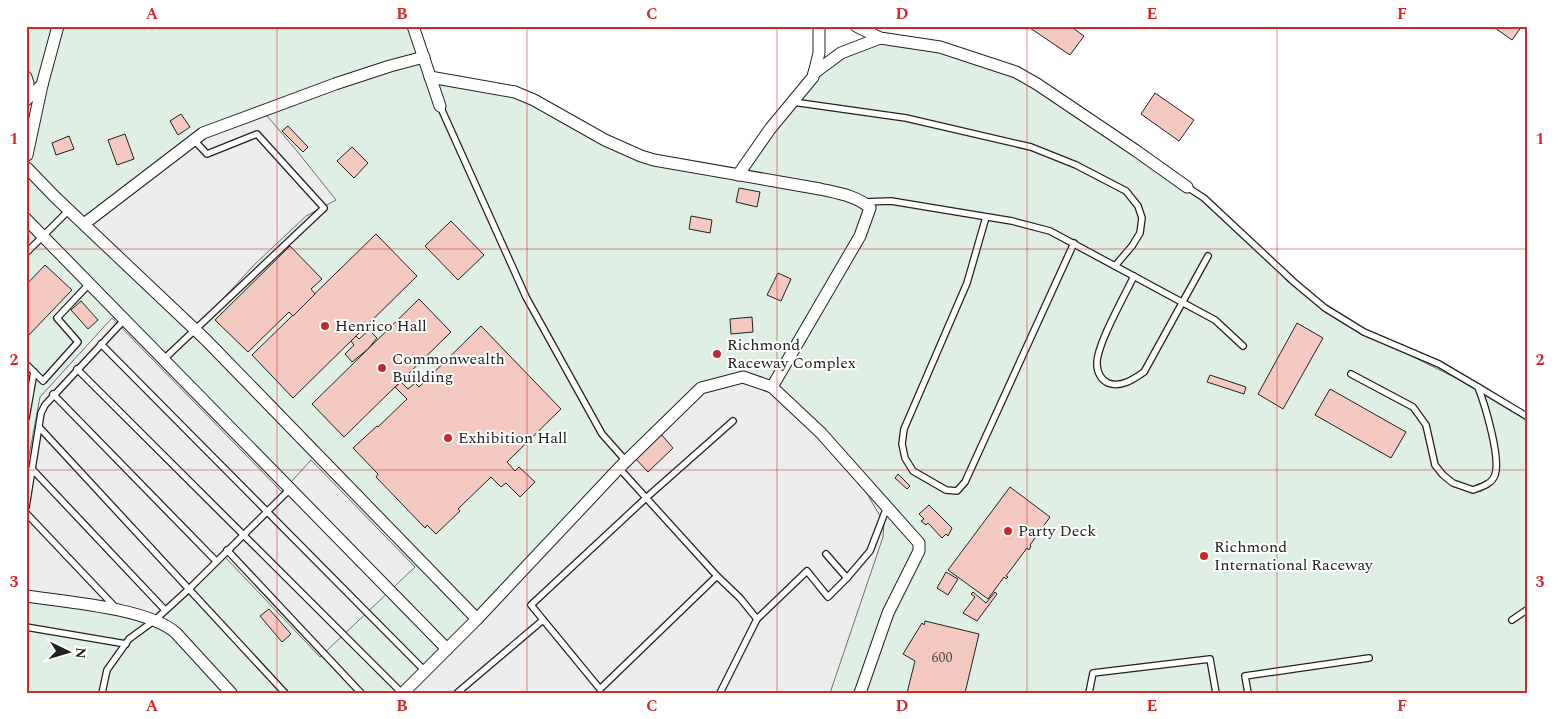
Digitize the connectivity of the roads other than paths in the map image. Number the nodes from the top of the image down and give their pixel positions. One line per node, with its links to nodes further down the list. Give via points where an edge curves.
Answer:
1 (58, 26): 10 (street)
2 (414, 26): 6 (street)
3 (819, 26): 7 (street, via 819,53)
4 (856, 26): 5 (street)
5 (880, 38): 7 (street, via 841,53); 19 (street, via 940,47 1016,72)
6 (424, 57): 9 (street); 15 (street, via 326,87 203,133)
7 (814, 73): 13 (street)
8 (26, 77): 11 (street)
9 (430, 77): 14 (street); 18 (street, via 515,92 605,140 647,158)
10 (42, 85): 12 (street); 16 (street)
11 (26, 95)
12 (26, 100)
13 (793, 102): 18 (street); 29 (lane, via 906,118 1030,147 1076,165 1126,191 1138,206 1142,218 1140,232)
14 (440, 106): 49 (lane, via 526,297)
15 (194, 140): 24 (street); 34 (lane, via 207,154 256,134 324,208)
16 (27, 153): 17 (street)
17 (26, 168): 21 (street)
18 (738, 175): 20 (street, via 820,189)
19 (1187, 187): 43 (lane, via 1204,198 1325,308 1364,332 1439,364)
20 (864, 202): 22 (lane, via 891,201); 42 (street, via 870,213 860,236)
21 (69, 210): 24 (street); 25 (lane)
22 (986, 217): 26 (lane, via 1050,231); 26 (lane, via 967,283 904,429 902,444 913,471 946,490 957,490 965,482)
23 (26, 219): 25 (street)
24 (84, 224): 34 (street)
25 (43, 235): 27 (lane); 31 (street)
26 (1074, 243): 29 (lane)
27 (26, 253)
28 (1208, 256): 32 (lane)
29 (1115, 266): 30 (lane)
30 (1134, 276): 32 (lane); 32 (lane, via 1096,363 1098,374 1108,383 1131,381 1144,372)
31 (90, 283): 33 (street); 40 (lane, via 57,318 78,342 43,381)
32 (1182, 303): 36 (lane, via 1215,320)
33 (125, 319): 35 (lane); 37 (street)
34 (195, 329): 37 (lane); 68 (street)
35 (101, 344): 39 (lane); 55 (lane)
36 (1242, 346)
37 (164, 359): 51 (street)
38 (26, 364): 40 (lane)
39 (77, 369): 44 (lane); 57 (lane)
40 (34, 372): 46 (lane)
41 (1351, 374): 43 (lane, via 1413,407 1426,425 1435,465 1453,483 1473,490 1486,486 1494,477 1496,465 1485,406)
42 (772, 387): 49 (street, via 743,377 701,388); 54 (street, via 821,433)
43 (1478, 387): 45 (lane)
44 (53, 394): 48 (lane, via 44,404); 60 (lane)
45 (1528, 417)
46 (26, 418)
47 (733, 421): 52 (lane)
48 (39, 427): 50 (lane); 63 (lane)
49 (622, 465): 52 (lane); 68 (street)
50 (32, 468): 53 (lane); 65 (lane)
51 (290, 490): 55 (lane); 75 (street)
52 (646, 498): 61 (lane); 71 (lane, via 531,605)
53 (26, 507)
54 (887, 507): 62 (lane, via 870,551); 85 (street, via 919,543 920,551 888,613)
55 (267, 511): 57 (lane); 77 (lane)
56 (26, 513): 67 (lane)
57 (243, 535): 58 (lane); 82 (lane)
58 (227, 550): 60 (lane); 81 (lane)
59 (826, 554): 62 (lane)
60 (216, 561): 63 (lane)
61 (717, 576): 69 (lane); 71 (lane, via 600,689)
62 (847, 578): 69 (lane, via 828,597 807,571)
63 (190, 588): 65 (lane); 80 (lane)
64 (26, 596): 67 (street)
65 (165, 610): 70 (lane)
66 (1528, 610): 72 (lane)
67 (119, 611): 70 (street)
68 (478, 619): 75 (street)
69 (757, 619): 84 (lane)
70 (154, 620): 74 (lane); 79 (street, via 176,634)
71 (543, 620): 83 (lane)
72 (1512, 620)
73 (26, 627): 74 (lane)
74 (126, 644): 78 (lane, via 107,670)
75 (447, 649): 77 (street)
76 (1369, 658): 88 (lane, via 1245,676)
77 (424, 672): 82 (street)
78 (102, 693)
79 (230, 693)
80 (285, 693)
81 (361, 693)
82 (402, 693)
83 (457, 693)
84 (720, 693)
85 (860, 693)
86 (1089, 693): 87 (lane, via 1093,673 1210,659)
87 (1216, 693)
88 (1248, 693)

